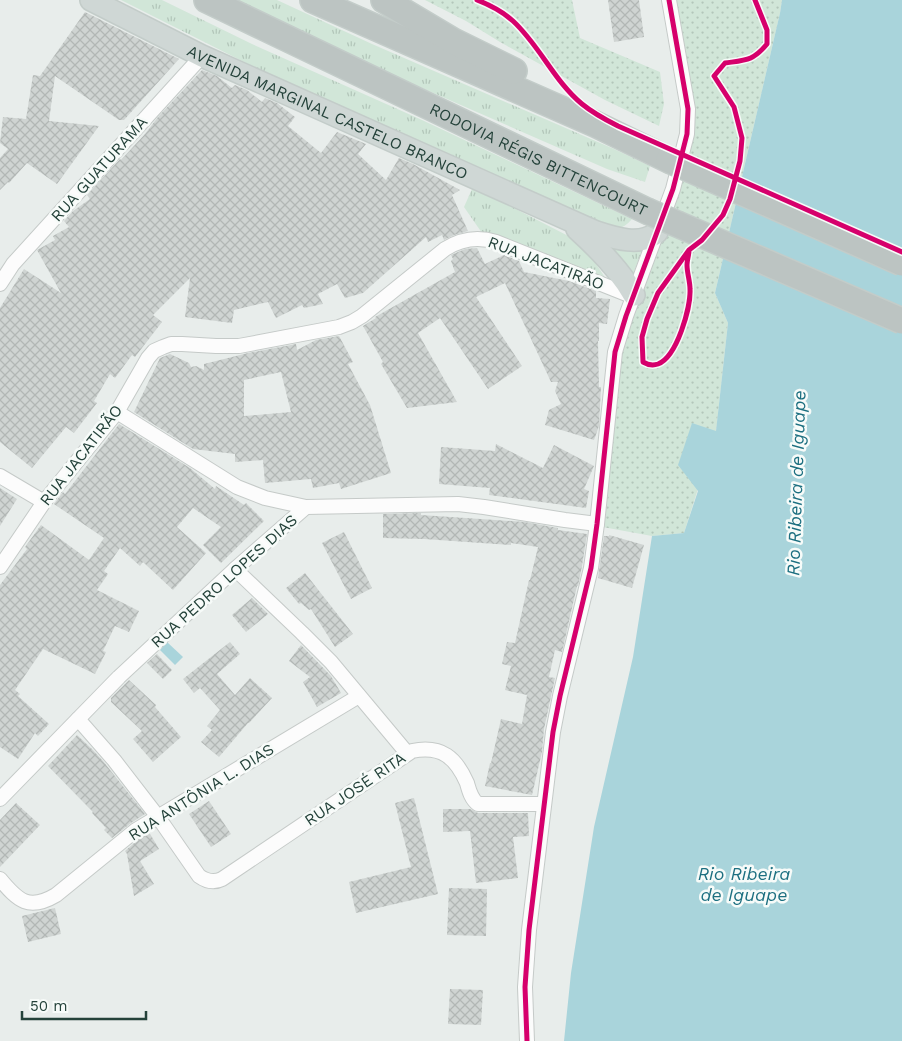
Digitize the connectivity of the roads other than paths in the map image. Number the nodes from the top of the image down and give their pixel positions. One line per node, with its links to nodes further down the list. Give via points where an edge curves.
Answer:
1 (91, 0): 6 (main road, AVENIDA MARGINAL CASTELO BRANCO)
2 (207, 0): 9 (highway, RODOVIA RÉGIS BITTENCOURT)
3 (313, 0): 7 (highway)
4 (384, 0): 7 (highway, via 453,41 543,85)
5 (669, 0): 9 (street, via 689,122 673,189)
6 (202, 56): 8 (main road, AVENIDA MARGINAL CASTELO BRANCO); 11 (street, RUA GUATURAMA, via 13,264)
7 (595, 124): 10 (highway, bridge)
8 (567, 220): 9 (main road, AVENIDA MARGINAL CASTELO BRANCO, via 610,237 629,240 645,240 654,236); 12 (main road, AVENIDA MARGINAL CASTELO BRANCO, via 604,255)
9 (652, 221): 12 (street); 13 (highway, RODOVIA RÉGIS BITTENCOURT, bridge)
10 (902, 263)
11 (0, 284)
12 (634, 296): 14 (street, RUA JACATIRÃO, via 496,242 462,240 445,249 362,316 339,327 239,346 171,344 163,347 148,358); 18 (street, via 615,352)
13 (902, 322)
14 (117, 412): 16 (street, RUA JACATIRÃO); 17 (street, via 238,487 265,498)
15 (0, 476): 16 (street)
16 (44, 502): 19 (street, RUA JACATIRÃO)
17 (306, 507): 18 (street, RUA PEDRO LOPES DIAS, via 458,504); 20 (street, RUA PEDRO LOPES DIAS)
18 (597, 524): 25 (street, via 556,714)
19 (0, 567)
20 (235, 569): 21 (street, via 331,662); 22 (street, RUA PEDRO LOPES DIAS)
21 (359, 696): 23 (street); 26 (street, RUA ANTÔNIA L. DIAS)
22 (78, 719): 24 (street, RUA PEDRO LOPES DIAS); 26 (street)
23 (407, 753): 25 (street, RUA JOSÉ RITA, via 429,750 449,756 461,770 478,804); 26 (street, RUA JOSÉ RITA, via 218,881 199,876)
24 (0, 799)
25 (544, 804): 28 (street, via 529,930 525,987)
26 (158, 817): 27 (street, RUA ANTÔNIA L. DIAS, via 136,830 47,900 20,900)
27 (0, 879)
28 (527, 1041)

